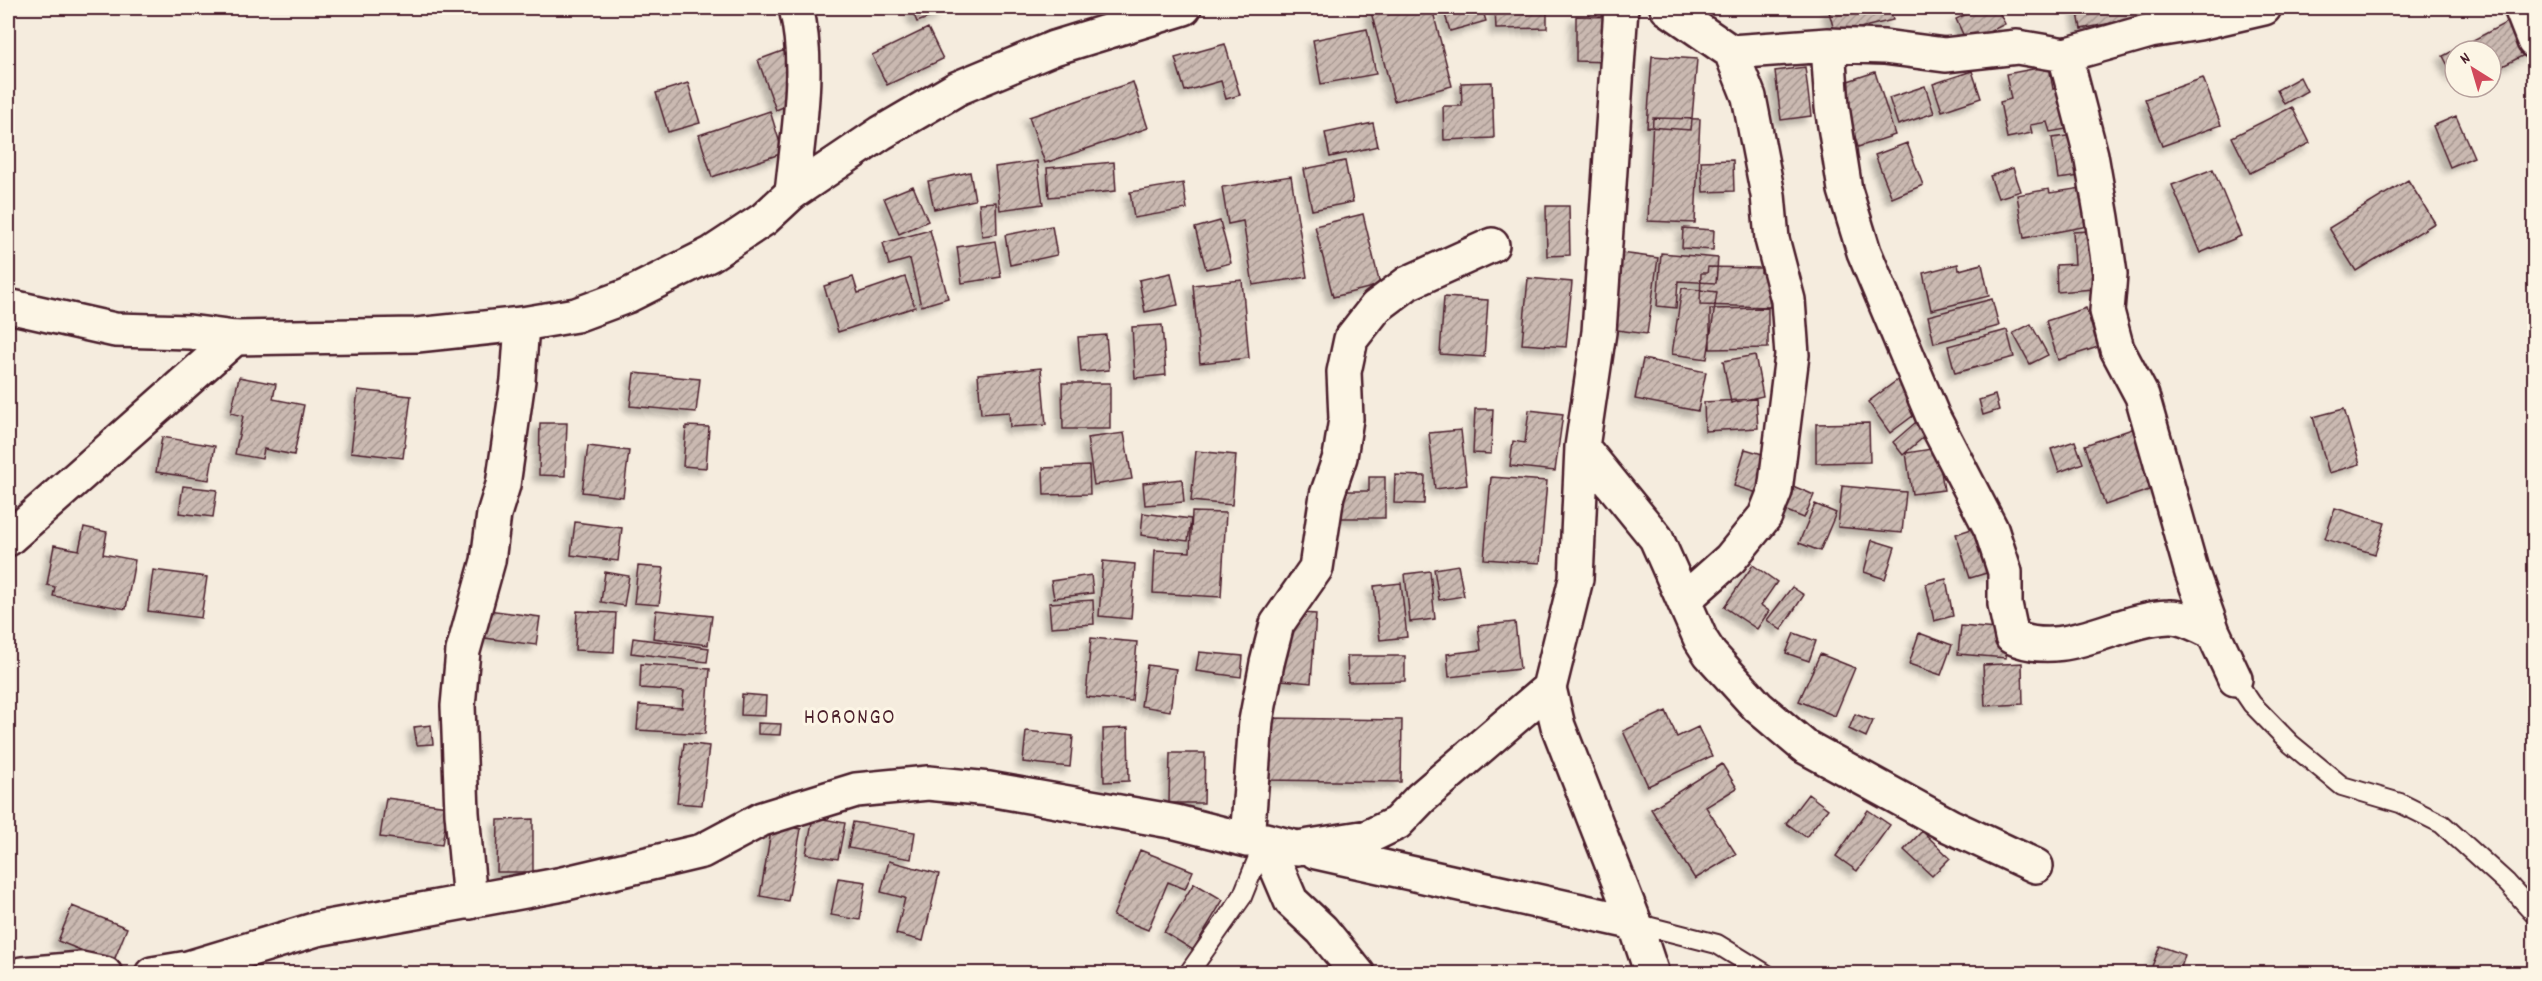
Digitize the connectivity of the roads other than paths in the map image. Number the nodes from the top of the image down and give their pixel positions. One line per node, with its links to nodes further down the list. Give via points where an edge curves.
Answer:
1 (796, 8): 11 (street, via 803,36)
2 (1184, 8): 11 (street, via 1054,48 958,88 880,133)
3 (1622, 8): 16 (street, via 1599,332)
4 (1667, 8): 9 (street)
5 (2264, 8): 10 (street, via 2150,31)
6 (2521, 8): 7 (street)
7 (2535, 41)
8 (1828, 45): 9 (street); 10 (street, via 1946,55 2016,47); 19 (street, via 1832,107 1845,190 1864,252 1933,417 1990,529 2005,572 2012,637 2028,644 2063,643 2169,617)
9 (1731, 52): 18 (street, via 1749,97 1772,239 1788,300 1792,355 1775,490 1765,516 1730,559)
10 (2065, 55): 19 (street, via 2103,218 2110,273 2107,311 2117,349 2142,396 2192,573)
11 (792, 193): 14 (street, via 764,219 711,254 627,296 576,315)
12 (1492, 246): 22 (street, via 1408,283 1376,307 1351,339 1344,372 1346,419 1340,457 1327,495 1316,568 1277,624 1256,721)
13 (8, 306): 15 (street, via 115,330)
14 (522, 324): 15 (street, via 417,335); 25 (street, via 503,484 462,662 458,706)
15 (235, 338): 17 (street)
16 (1582, 447): 18 (street, via 1656,538); 21 (street, via 1576,579)
17 (8, 539)
18 (1684, 600): 24 (street, via 1710,654 1758,707 1804,746 1950,826)
19 (2213, 632): 20 (street)
20 (2235, 679): 26 (lane, via 2252,704 2291,744 2342,786 2400,802 2442,824)
21 (1550, 688): 23 (street, via 1397,823 1368,837); 27 (street, via 1566,747)
22 (1256, 840): 23 (street); 25 (street, via 989,789 928,783 856,790 762,819 702,851); 32 (lane, via 1242,897); 33 (street, via 1292,902 1322,930)
23 (1297, 848): 27 (street)
24 (2036, 866)
25 (470, 902): 31 (street, via 317,929 188,968)
26 (2535, 913)
27 (1635, 923): 34 (street); 35 (lane, via 1717,944)
28 (8, 967): 29 (street)
29 (20, 974): 30 (street, via 81,969)
30 (105, 974)
31 (152, 974)
32 (1188, 974)
33 (1358, 974)
34 (1652, 974)
35 (1766, 974)

